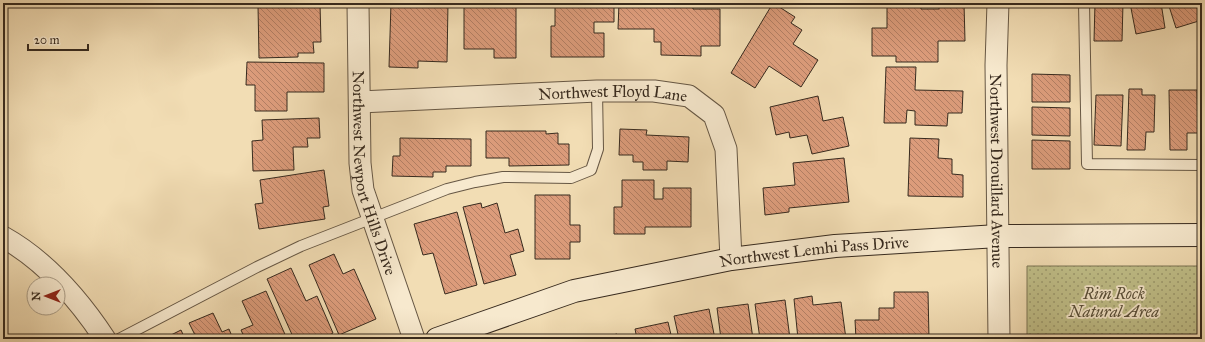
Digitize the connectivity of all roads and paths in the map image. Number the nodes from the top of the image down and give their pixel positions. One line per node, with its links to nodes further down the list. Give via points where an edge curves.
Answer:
1 (358, 3): 5 (street, Northwest Newport Hills Drive)
2 (998, 3): 9 (street, Northwest Drouillard Avenue)
3 (1084, 3): 6 (lane, via 1087,164)
4 (597, 91): 5 (street, Northwest Floyd Lane); 7 (lane, via 598,149 591,170 571,178 503,178 475,182 448,189); 11 (street, Northwest Floyd Lane, via 654,91 689,96 714,115 726,149)
5 (360, 102): 7 (street, Northwest Newport Hills Drive, via 360,163 363,190)
6 (1202, 165)
7 (371, 218): 13 (lane, via 257,267); 14 (street, Northwest Newport Hills Drive)
8 (1202, 235): 9 (street, Northwest Lemhi Pass Drive)
9 (998, 236): 11 (street, Northwest Lemhi Pass Drive, via 835,246); 16 (street, Northwest Drouillard Avenue)
10 (3, 237): 12 (street, via 23,248 56,278 84,308)
11 (730, 259): 15 (street, Northwest Lemhi Pass Drive, via 574,291)
12 (105, 339)
13 (119, 339)
14 (414, 339)
15 (437, 339)
16 (999, 339)

